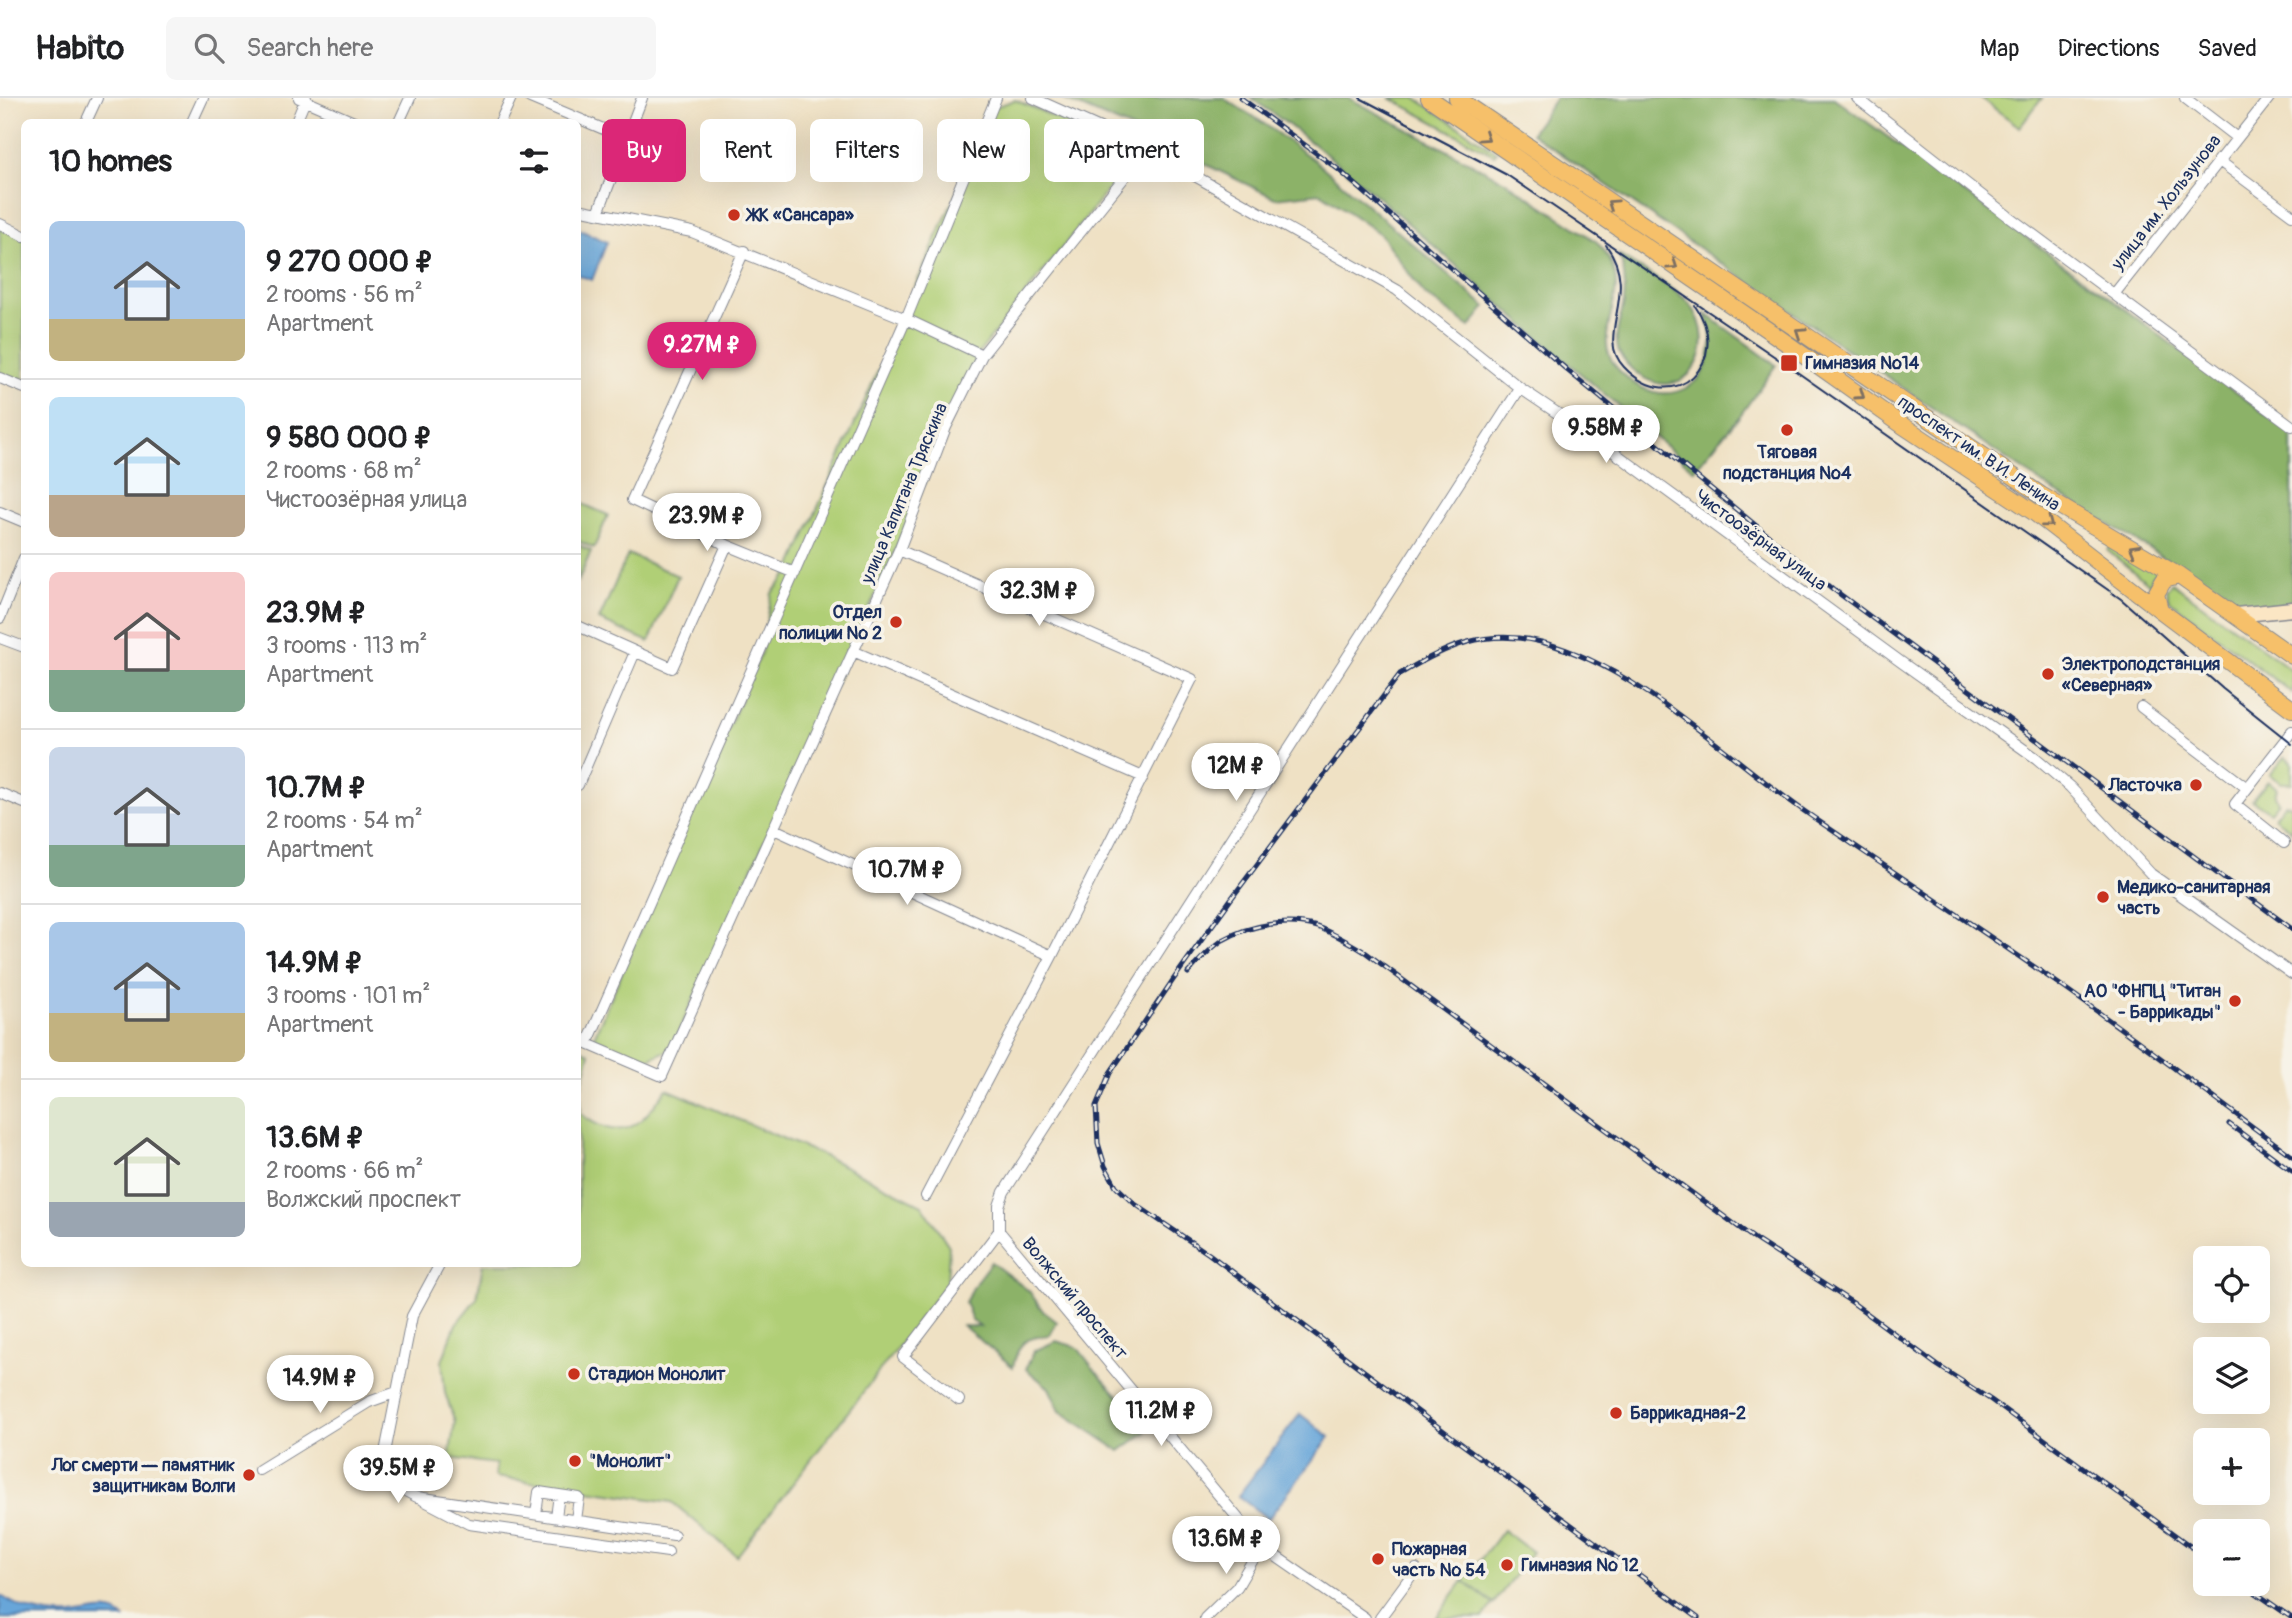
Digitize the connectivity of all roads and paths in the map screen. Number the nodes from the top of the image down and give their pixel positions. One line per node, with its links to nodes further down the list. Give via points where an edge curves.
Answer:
1 (97, 98): 15 (street)
2 (203, 98): 16 (street)
3 (410, 98): 19 (street)
4 (511, 98): 20 (street)
5 (530, 98): 21 (street)
6 (642, 98): 22 (street)
7 (996, 98): 38 (street)
8 (1033, 98): 23 (street, Чистоозёрная улица)
9 (1429, 98): 52 (main road, проспект им. В.И. Ленина, one-way to 52, via 2032,511)
10 (1457, 98): 50 (main road, проспект им. В.И. Ленина, one-way to 10, via 2041,495)
11 (1857, 98): 37 (street)
12 (2185, 98): 26 (street)
13 (2269, 98): 26 (street, улица им. Хользунова)
14 (303, 99): 17 (street); 18 (street)
15 (87, 119)
16 (193, 119)
17 (297, 119)
18 (347, 119)
19 (400, 119)
20 (501, 119)
21 (580, 119)
22 (634, 119)
23 (1080, 119)
24 (581, 120): 25 (street)
25 (602, 128)
26 (2237, 138): 27 (street, улица им. Хользунова)
27 (2218, 160): 33 (street); 37 (street, улица им. Хользунова)
28 (1204, 181): 42 (street, Чистоозёрная улица, via 1397,290)
29 (610, 182): 32 (street)
30 (1121, 182): 39 (street, улица Капитана Тряскина)
31 (581, 209): 32 (street)
32 (598, 212): 36 (street, via 692,232)
33 (2292, 215)
34 (0, 224): 35 (street)
35 (21, 234)
36 (744, 251): 38 (street); 46 (street, via 632,500)
37 (2115, 293): 43 (street)
38 (906, 319): 39 (street); 49 (street)
39 (982, 355): 47 (street, улица Капитана Тряскина, via 946,427)
40 (0, 378): 41 (street)
41 (21, 387)
42 (1520, 388): 72 (street, Чистоозёрная улица, via 2035,758 2070,787 2151,874); 75 (street, via 1004,1192)
43 (2292, 426)
44 (0, 512): 45 (street)
45 (21, 521)
46 (727, 545): 49 (street); 59 (street, via 672,668)
47 (899, 550): 58 (street, улица Капитана Тряскина); 64 (street, via 1192,679)
48 (21, 566): 54 (street)
49 (795, 573): 73 (street)
50 (2179, 576): 52 (main road, via 2164,580 2156,594); 53 (main road, проспект им. В.И. Ленина)
51 (2292, 609): 53 (street)
52 (2160, 610): 62 (main road, проспект им. В.И. Ленина)
53 (2236, 615): 60 (main road, проспект им. В.И. Ленина)
54 (0, 618)
55 (581, 627): 59 (street)
56 (0, 638): 57 (street)
57 (21, 646)
58 (853, 651): 64 (street); 69 (street, улица Капитана Тряскина)
59 (635, 652): 65 (street)
60 (2292, 656)
61 (2141, 707): 66 (street)
62 (2292, 709)
63 (2292, 731): 66 (street)
64 (1143, 777): 71 (street)
65 (581, 778)
66 (2247, 788): 70 (street, via 2235,804)
67 (0, 793): 68 (street)
68 (21, 802)
69 (774, 830): 71 (street); 73 (street, улица Капитана Тряскина, via 662,1076)
70 (2284, 843)
71 (1052, 956): 74 (street)
72 (2292, 974)
73 (582, 1042)
74 (926, 1196)
75 (999, 1231): 78 (street, via 903,1357); 88 (street, Волжский проспект)
76 (438, 1267): 77 (street, via 412,1316)
77 (397, 1392): 79 (street, via 369,1402); 81 (street, via 380,1478)
78 (959, 1400)
79 (259, 1470)
80 (559, 1495): 83 (street, via 539,1492); 84 (street); 85 (street, via 579,1498)
81 (417, 1497): 82 (street); 86 (street)
82 (472, 1505): 83 (street); 86 (street)
83 (536, 1514): 84 (street)
84 (556, 1517): 85 (street)
85 (576, 1520): 87 (street)
86 (469, 1524): 89 (street)
87 (674, 1535)
88 (1261, 1546): 91 (street, via 1237,1587); 92 (street, Волжский проспект)
89 (668, 1552)
90 (1416, 1569): 93 (street)
91 (1205, 1618)
92 (1365, 1618)
93 (1380, 1618)

